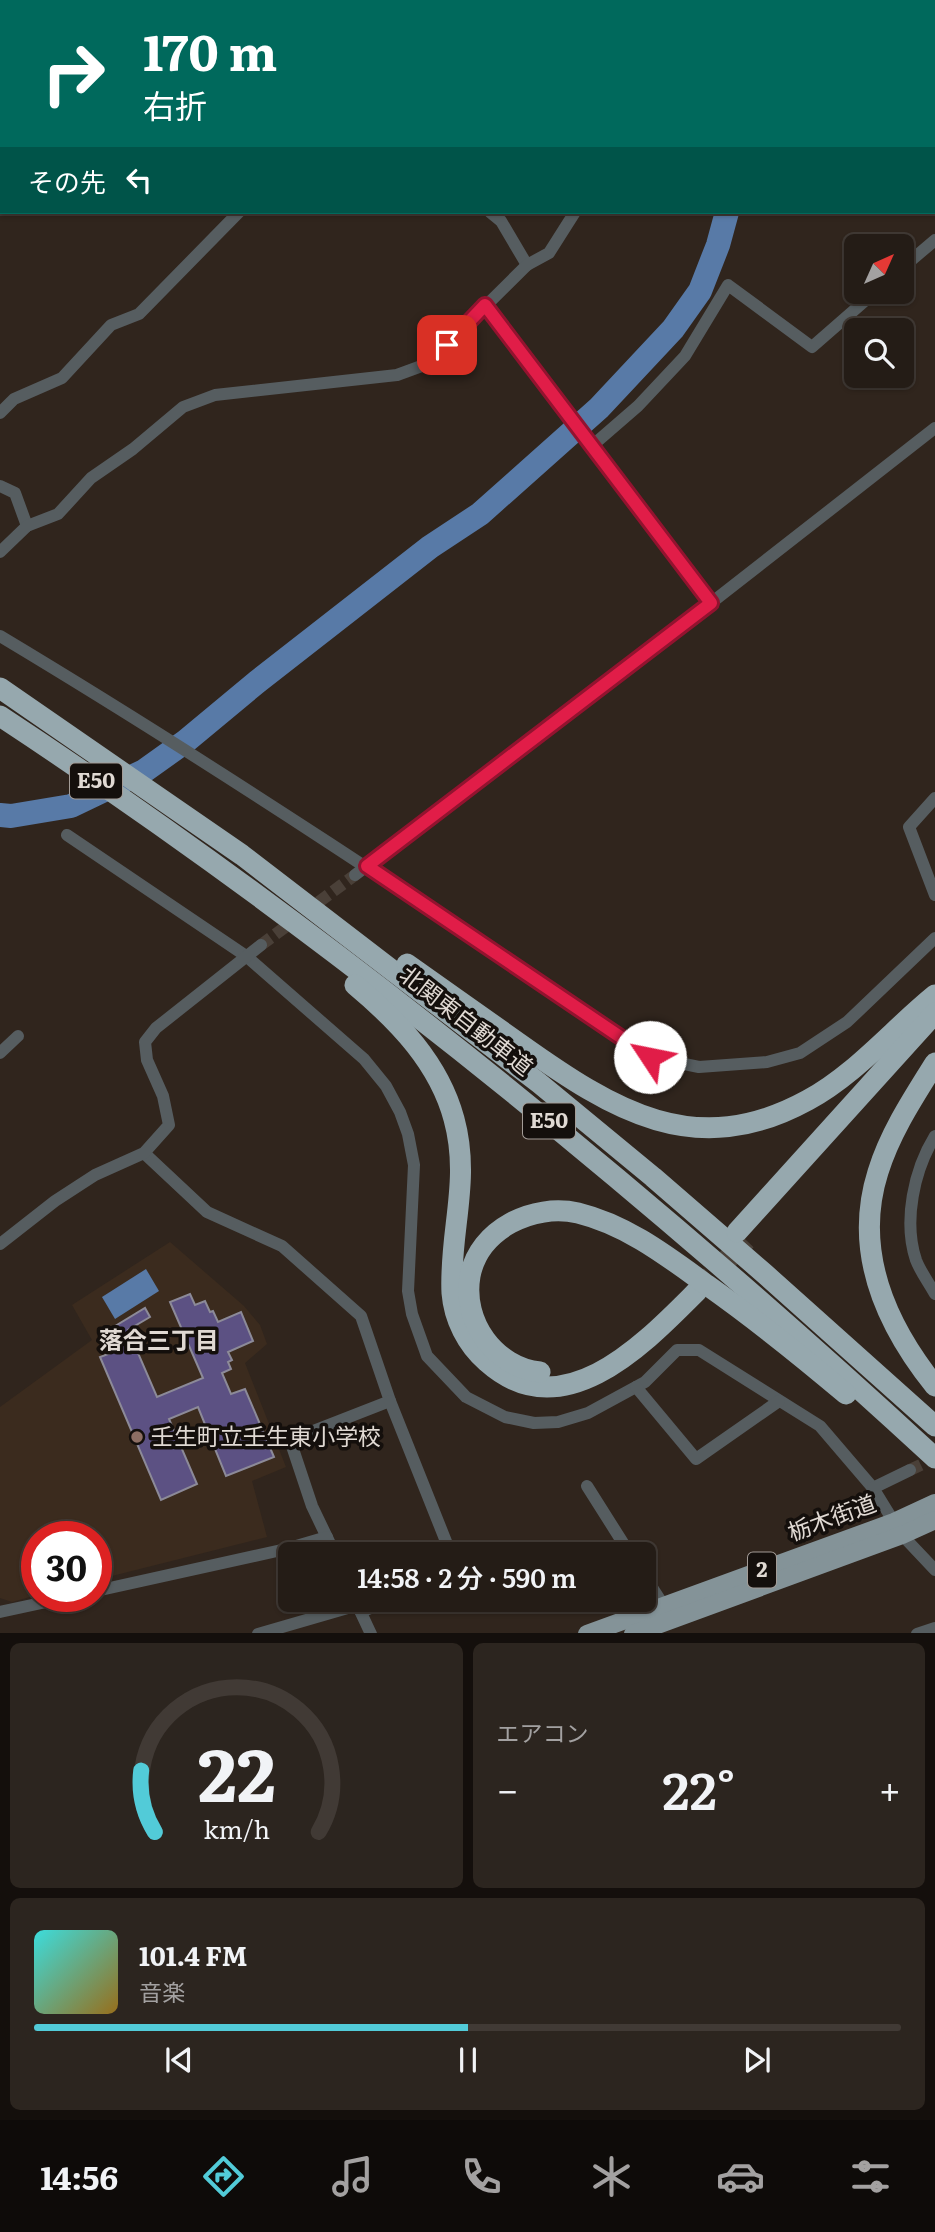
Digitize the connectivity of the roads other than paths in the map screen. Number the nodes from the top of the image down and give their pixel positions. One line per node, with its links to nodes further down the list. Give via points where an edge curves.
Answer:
1 (237, 214): 9 (street, via 139,314 111,325 62,378 14,399)
2 (493, 214): 6 (street, via 501,220)
3 (574, 214): 6 (street, via 549,253)
4 (935, 240): 5 (street)
5 (914, 258)
6 (527, 265): 8 (street)
7 (861, 304): 11 (street, via 811,347 728,285 684,356 638,406)
8 (485, 305): 11 (street); 13 (street, via 428,364 397,375 215,395 183,407 90,478 58,513)
9 (0, 413)
10 (935, 428): 15 (street)
11 (589, 440): 15 (street)
12 (0, 486): 13 (street, via 15,493)
13 (27, 526): 14 (street)
14 (0, 552)
15 (711, 603): 23 (street)
16 (0, 636): 23 (street)
17 (0, 688): 22 (highway, 北関東自動車道 / E50)
18 (0, 716): 20 (highway, 北関東自動車道 / E50)
19 (935, 798): 25 (street, via 909,827)
20 (141, 813): 44 (highway, 北関東自動車道 / E50, via 324,944 524,1101 750,1292); 46 (highway, via 220,882 375,1001 432,1068 453,1116 461,1163 452,1296 466,1337 491,1366 505,1376 542,1386 599,1373 641,1346 692,1287 611,1353 575,1368 537,1372 504,1359 481,1336 474,1319 469,1296 476,1258 511,1221 552,1211 575,1212 632,1233 738,1307)
21 (66, 835): 28 (street)
22 (242, 855): 29 (highway, via 344,919 579,1086 633,1114 676,1125 742,1124 811,1099); 43 (highway, 北関東自動車道 / E50, via 612,1142)
23 (367, 866): 24 (street); 26 (street, via 650,1057 699,1067 766,1062 800,1053 847,1022)
24 (355, 875)
25 (935, 895)
26 (935, 938)
27 (261, 945): 28 (street)
28 (246, 956): 36 (street, via 156,1028 145,1042 146,1060 163,1096 169,1125); 40 (street, via 364,1059 400,1112 414,1165 408,1291 417,1333 440,1372 466,1397 505,1417 534,1423 588,1413)
29 (935, 995)
30 (935, 1013): 31 (highway, via 742,1236)
31 (935, 1032)
32 (19, 1036): 33 (street)
33 (0, 1053)
34 (935, 1063): 39 (highway, via 905,1111 878,1173 869,1231 879,1291 889,1315)
35 (935, 1136): 38 (street, via 914,1192 910,1223 916,1260)
36 (144, 1153): 37 (street, via 94,1175); 41 (street, via 207,1212 282,1246 361,1316)
37 (0, 1244)
38 (935, 1294)
39 (935, 1386)
40 (636, 1387): 42 (street, via 677,1350 699,1350); 42 (street, via 696,1459)
41 (390, 1401): 52 (street, via 290,1440); 54 (street)
42 (779, 1401): 48 (street, via 820,1426)
43 (935, 1426)
44 (935, 1458)
45 (910, 1470): 48 (street)
46 (935, 1470)
47 (587, 1486): 55 (street)
48 (873, 1488): 51 (street)
49 (935, 1503): 51 (main road, 栃木街道 / 2)
50 (935, 1520): 51 (main road, 栃木街道 / 2)
51 (898, 1528): 56 (street); 59 (main road, 栃木街道 / 2); 68 (main road, 栃木街道 / 2)
52 (327, 1537): 53 (street); 57 (street)
53 (329, 1542)
54 (446, 1542)
55 (622, 1542)
56 (935, 1570)
57 (112, 1587)
58 (656, 1594): 59 (street)
59 (664, 1606): 67 (main road, 栃木街道 / 2)
60 (21, 1607): 61 (street)
61 (0, 1612)
62 (333, 1612): 65 (street)
63 (361, 1612): 66 (street)
64 (935, 1628): 69 (street)
65 (258, 1633)
66 (371, 1633)
67 (587, 1633)
68 (633, 1633)
69 (917, 1633)

